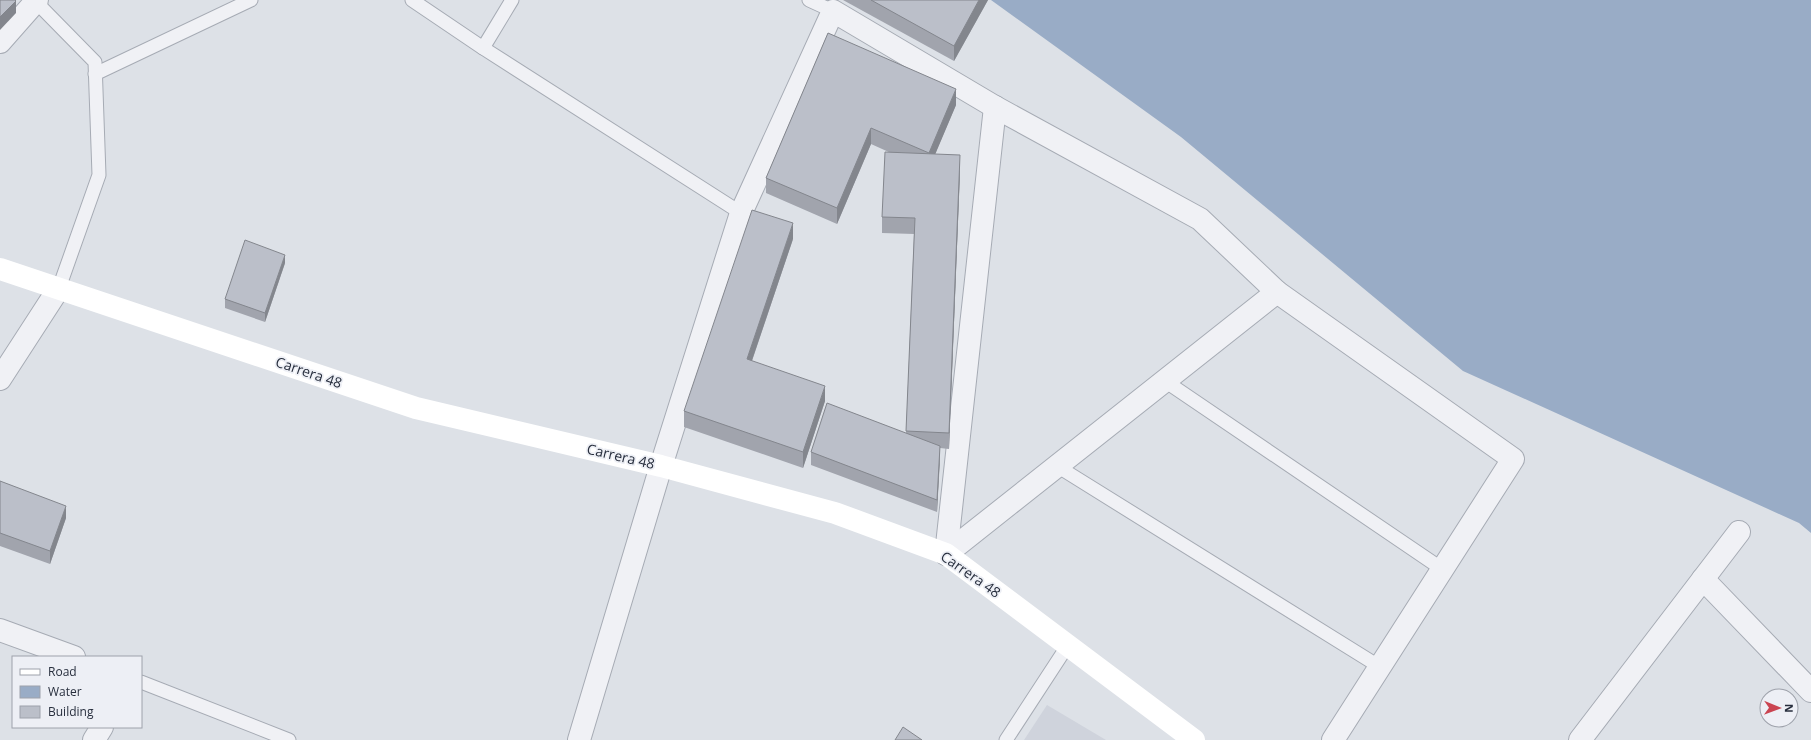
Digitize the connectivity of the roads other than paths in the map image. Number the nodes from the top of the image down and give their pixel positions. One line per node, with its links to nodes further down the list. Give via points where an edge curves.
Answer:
1 (252, 0): 9 (lane)
2 (412, 0): 8 (lane)
3 (512, 0): 8 (lane)
4 (809, 0): 6 (lane)
5 (36, 1): 7 (street); 9 (lane, via 95,62)
6 (833, 11): 10 (street); 11 (street)
7 (0, 42)
8 (484, 48): 11 (lane)
9 (95, 74): 13 (lane, via 99,175)
10 (995, 107): 14 (street, via 1200,220); 20 (street)
11 (741, 213): 17 (street)
12 (0, 269): 13 (street, Carrera 48)
13 (59, 288): 15 (street); 17 (street, Carrera 48, via 416,408)
14 (1277, 292): 16 (street); 21 (street, via 1513,459)
15 (0, 379)
16 (1165, 381): 18 (street); 21 (lane)
17 (661, 466): 20 (street, Carrera 48, via 835,513); 32 (street)
18 (1057, 466): 20 (street); 26 (lane)
19 (1739, 532): 22 (street)
20 (946, 554): 24 (street, Carrera 48)
21 (1442, 569): 26 (street)
22 (1703, 579): 28 (street); 36 (street)
23 (0, 630): 25 (street)
24 (1068, 645): 33 (lane); 34 (street, Carrera 48)
25 (71, 656)
26 (1380, 667): 35 (street)
27 (142, 682): 31 (lane)
28 (1811, 691)
29 (101, 728): 30 (street)
30 (94, 740)
31 (289, 740)
32 (579, 740)
33 (1006, 740)
34 (1194, 740)
35 (1333, 740)
36 (1580, 740)

